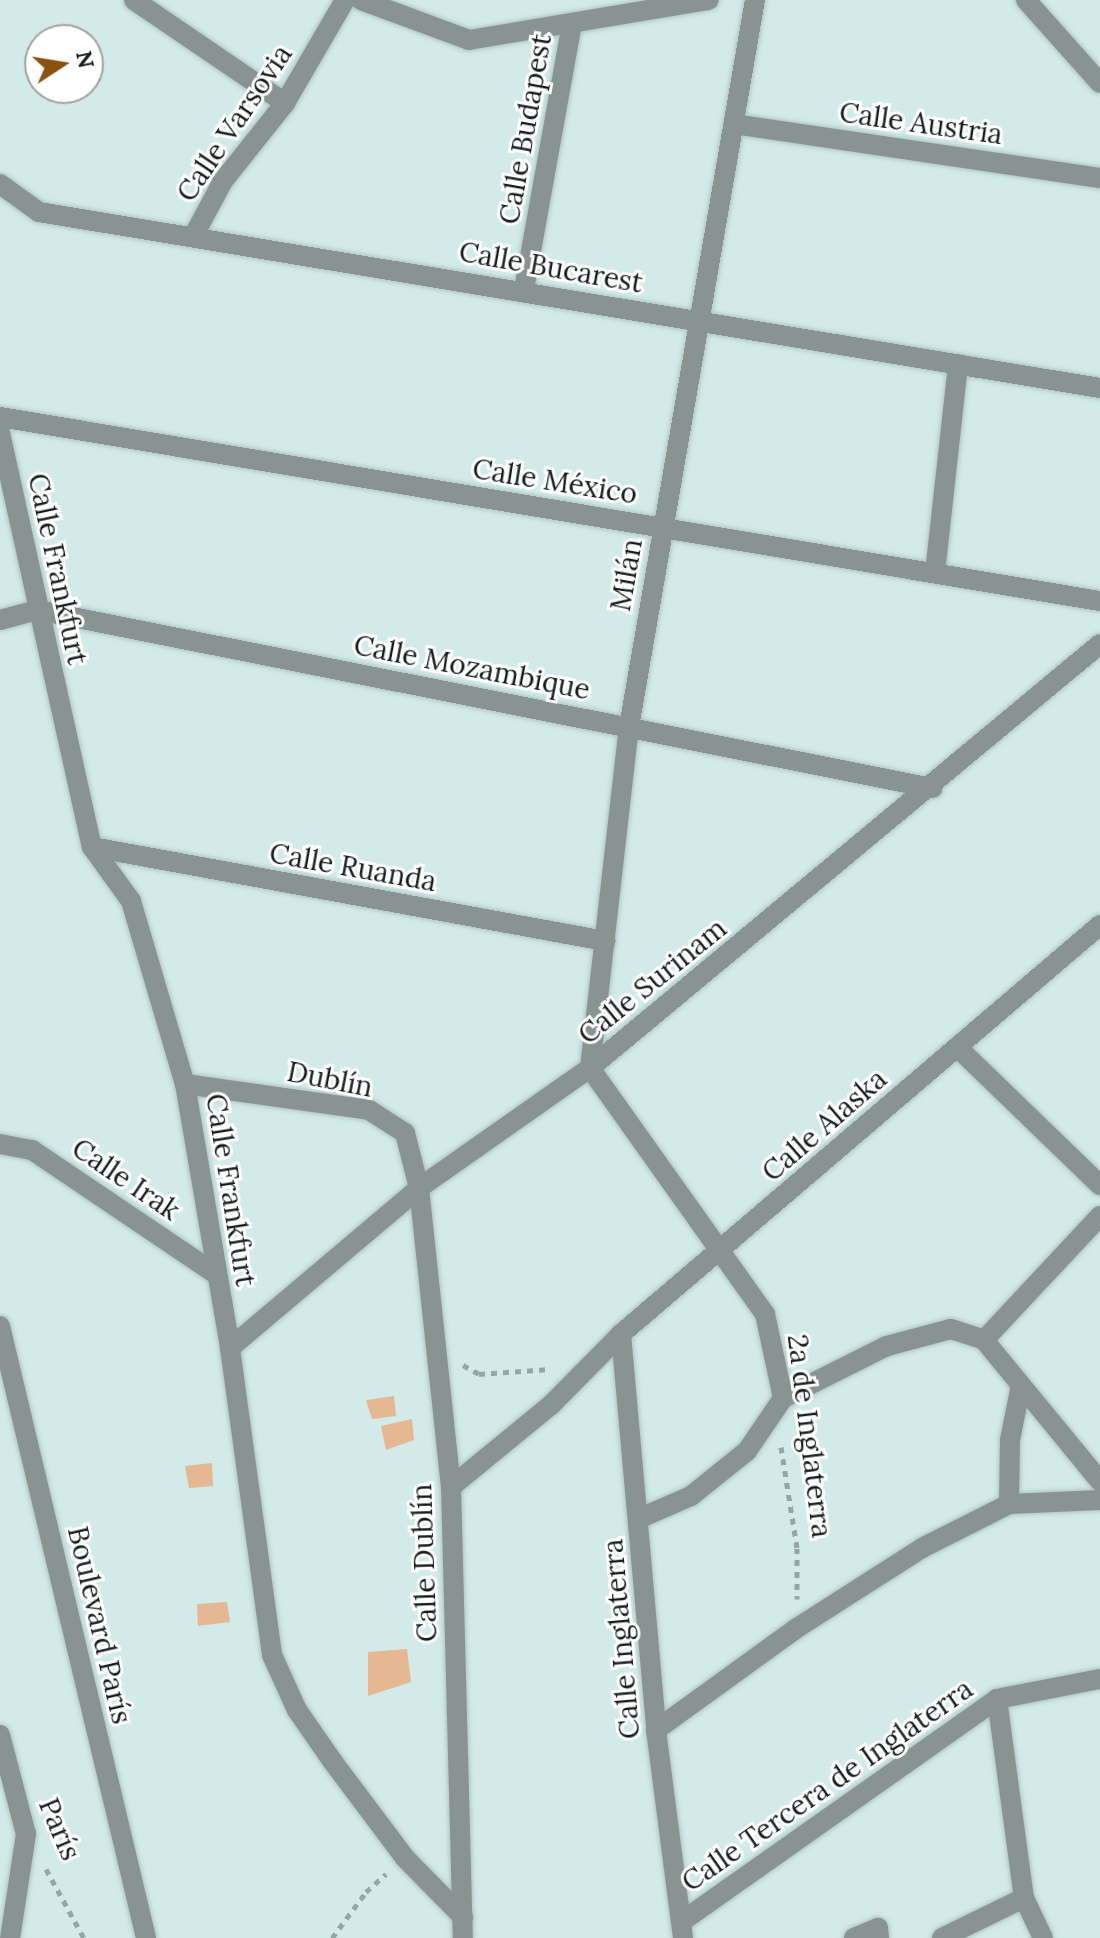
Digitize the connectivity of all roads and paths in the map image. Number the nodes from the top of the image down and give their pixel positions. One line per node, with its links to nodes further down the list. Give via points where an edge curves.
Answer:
1 (134, 0): 9 (street)
2 (345, 0): 9 (street, Calle Varsovia)
3 (361, 0): 7 (street, via 469,40)
4 (709, 0): 7 (street)
5 (755, 0): 10 (street, Milán)
6 (1026, 0): 8 (street)
7 (572, 24): 14 (street, Calle Budapest)
8 (1100, 83)
9 (285, 103): 13 (street, Calle Varsovia, via 223,181)
10 (734, 124): 11 (street, Calle Austria); 15 (street, Milán)
11 (1100, 178)
12 (0, 184): 13 (street, Calle Bucarest, via 39,212)
13 (194, 235): 14 (street, Calle Bucarest)
14 (524, 290): 15 (street, Calle Bucarest)
15 (699, 320): 16 (street, Calle Bucarest); 20 (street, Milán)
16 (958, 364): 17 (street, Calle Bucarest); 21 (street)
17 (1100, 388)
18 (0, 417): 20 (street, Calle México)
19 (0, 433): 23 (street, Calle Frankfurt)
20 (663, 528): 21 (street, Calle México); 26 (street, Milán)
21 (935, 573): 22 (street, Calle México)
22 (1100, 601)
23 (37, 610): 24 (street, Calle Mozambique); 26 (street, Calle Mozambique); 28 (street, Calle Frankfurt)
24 (0, 620)
25 (1100, 644): 27 (street, Calle Surinam)
26 (629, 727): 27 (street, Calle Mozambique); 30 (street, Milán)
27 (932, 788): 32 (street, Calle Surinam)
28 (92, 847): 30 (street, Calle Ruanda); 33 (street, Calle Frankfurt, via 131,901)
29 (1100, 925): 31 (street, Calle Alaska)
30 (605, 941): 32 (street, Milán)
31 (957, 1047): 35 (street); 38 (street, Calle Alaska)
32 (590, 1068): 36 (street, Calle Surinam); 38 (street, 2a de Inglaterra)
33 (185, 1084): 36 (street, Dublín, via 369,1110 405,1133); 39 (street, Calle Frankfurt)
34 (0, 1144): 39 (street, Calle Irak, via 32,1150)
35 (1100, 1185)
36 (419, 1188): 43 (street, Calle Surinam); 44 (street, Calle Dublín)
37 (1100, 1216): 42 (street)
38 (720, 1252): 41 (street, Calle Alaska); 47 (street, 2a de Inglaterra, via 765,1314)
39 (216, 1274): 43 (street, Calle Frankfurt)
40 (0, 1326): 68 (street, Boulevard París)
41 (621, 1334): 45 (street, Calle Alaska); 53 (street, Calle Inglaterra)
42 (984, 1340): 46 (street); 47 (street, via 951,1329 887,1346)
43 (230, 1348): 60 (street, Calle Frankfurt, via 272,1655 297,1710)
44 (436, 1351): 45 (path, via 479,1374); 50 (street, Calle Dublín)
45 (583, 1367): 50 (street, Calle Alaska, via 551,1405)
46 (1020, 1390): 49 (street); 52 (street, via 1010,1440)
47 (783, 1398): 53 (street, via 747,1451 691,1496)
48 (782, 1440): 54 (path, 2a de Inglaterra, via 797,1548)
49 (1100, 1481)
50 (451, 1487): 62 (street, Calle Dublín)
51 (1100, 1500): 52 (street)
52 (1009, 1504): 54 (street, via 922,1548)
53 (638, 1519): 57 (street, Calle Inglaterra)
54 (797, 1628): 57 (street)
55 (1100, 1679): 56 (street, Calle Tercera de Inglaterra)
56 (997, 1699): 61 (street); 63 (street, Calle Tercera de Inglaterra)
57 (656, 1730): 63 (street, Calle Inglaterra)
58 (0, 1735): 59 (street, París)
59 (26, 1834): 66 (street); 67 (path, París)
60 (405, 1858): 62 (street, Calle Frankfurt); 69 (path, via 366,1892)
61 (1024, 1898): 71 (street); 72 (street)
62 (463, 1928)
63 (682, 1930)
64 (879, 1933): 70 (street)
65 (0, 1934): 66 (street)
66 (9, 1938)
67 (84, 1938)
68 (146, 1938)
69 (332, 1938)
70 (854, 1938)
71 (942, 1938)
72 (1043, 1938)

